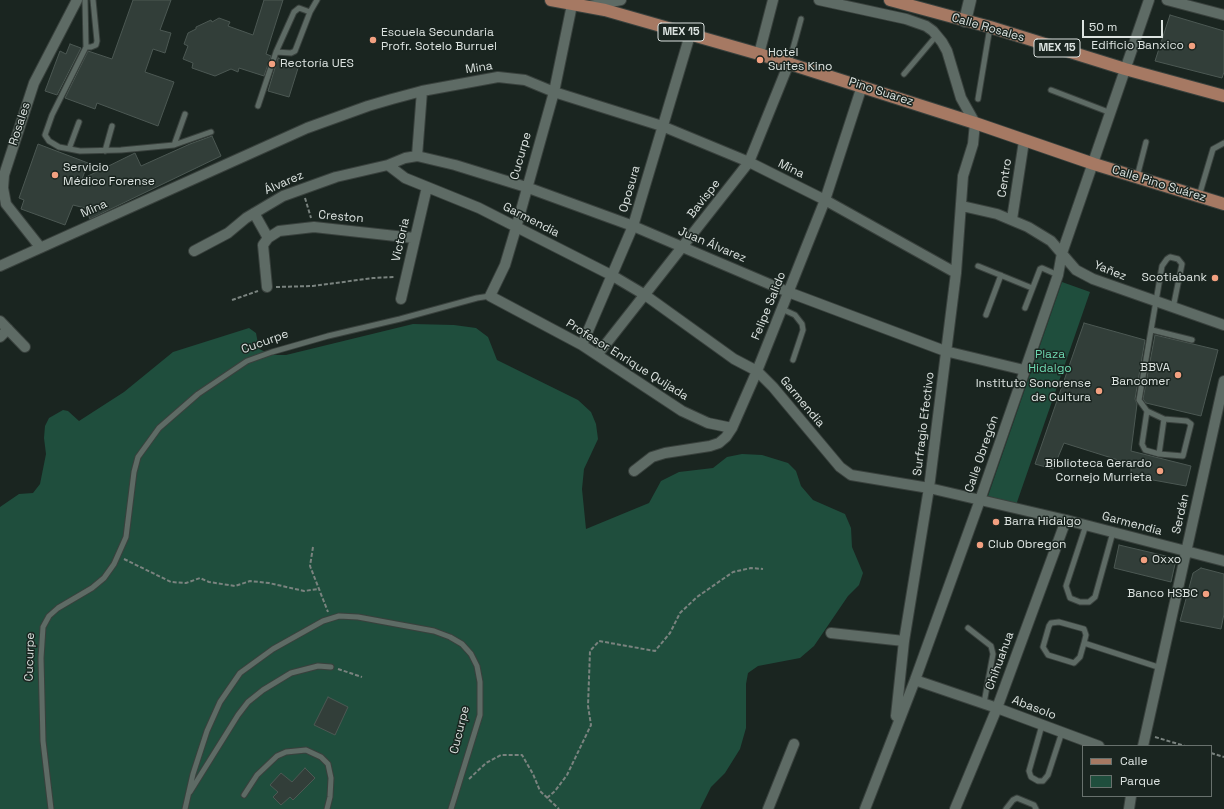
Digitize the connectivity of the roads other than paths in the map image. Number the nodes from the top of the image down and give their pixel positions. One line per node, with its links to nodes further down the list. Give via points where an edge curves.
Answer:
1 (77, 0): 68 (street, Rosales, via 34,83 4,175 6,204)
2 (85, 0): 25 (lane)
3 (92, 0): 25 (lane, via 97,41 94,47)
4 (317, 0): 17 (lane)
5 (551, 0): 14 (main road, MEX 15)
6 (617, 0): 16 (street); 18 (street)
7 (773, 0): 27 (street)
8 (819, 0): 24 (street, Calle Rosales, via 906,19 926,26)
9 (890, 0): 21 (main road, Calle Rosales / MEX 15)
10 (970, 0): 21 (street)
11 (1147, 0): 12 (street); 29 (street, Calle Obregón)
12 (1161, 0)
13 (1167, 0): 15 (street)
14 (573, 2): 16 (main road, Pino Suarez / MEX 15); 34 (street, Cucurpe)
15 (1196, 4): 19 (street)
16 (588, 7): 18 (main road, Pino Suarez / MEX 15)
17 (310, 12): 26 (lane, via 295,51); 26 (lane, via 296,9)
18 (618, 14): 23 (main road, Pino Suarez / MEX 15)
19 (1224, 15)
20 (801, 19): 28 (lane)
21 (966, 21): 22 (main road, Calle Rosales / MEX 15)
22 (990, 27): 29 (main road, Calle Rosales / MEX 15); 36 (lane)
23 (690, 35): 27 (main road, Pino Suarez / MEX 15); 43 (street, Oposura)
24 (937, 35): 30 (lane); 41 (street, Calle Rosales, via 946,51 961,98)
25 (86, 47): 49 (lane, via 52,114 45,135 59,147)
26 (276, 52): 37 (lane)
27 (759, 54): 28 (main road, Pino Suarez / MEX 15)
28 (789, 63): 31 (main road, Pino Suarez / MEX 15); 52 (street, Bavispe)
29 (1125, 69): 35 (main road, Calle Rosales / MEX 15); 38 (street, Calle Obregón)
30 (904, 74)
31 (862, 86): 41 (main road, Pino Suarez / MEX 15); 59 (street, Felipe Salido)
32 (1051, 90): 38 (lane)
33 (422, 91): 34 (street, Mina, via 498,77 525,80); 51 (street); 68 (street, Mina, via 368,106 307,128)
34 (554, 92): 43 (street, Mina); 57 (street, Cucurpe)
35 (1224, 96)
36 (978, 99)
37 (258, 106)
38 (1111, 113): 53 (street, Calle Obregón)
39 (185, 114): 48 (lane)
40 (79, 122): 49 (lane)
41 (975, 123): 45 (main road, Pino Suarez / MEX 15); 61 (street, Surfragio Efectivo, via 973,144 963,176)
42 (112, 126): 50 (lane)
43 (662, 126): 52 (street, Mina); 64 (street, Oposura)
44 (211, 132): 48 (lane)
45 (1024, 141): 53 (main road, Pino Suarez / MEX 15); 63 (street, Centro)
46 (1146, 142): 55 (lane)
47 (1224, 143): 58 (lane, via 1213,149)
48 (174, 146): 50 (lane)
49 (69, 149): 50 (lane)
50 (105, 151)
51 (417, 156): 54 (street, Juan Álvarez, via 406,158); 57 (street, Juan Álvarez)
52 (749, 162): 59 (street, Mina); 69 (street, Bavispe)
53 (1094, 164): 55 (main road, Calle Pino Suárez / MEX 15); 71 (street, Calle Obregón)
54 (391, 167): 56 (street, Garmendia, via 405,178); 62 (street, Álvarez, via 336,177 283,196)
55 (1137, 177): 58 (main road, Calle Pino Suárez / MEX 15)
56 (427, 187): 65 (street, Garmendia, via 464,200); 67 (street, Victoria)
57 (526, 187): 64 (street, Juan Álvarez); 65 (street, Cucurpe)
58 (1199, 196): 60 (main road, Calle Pino Suárez / MEX 15)
59 (825, 200): 74 (street, Mina); 80 (street, Felipe Salido)
60 (1224, 204)
61 (962, 206): 63 (street, Yañez); 74 (street, Surfragio Efectivo)
62 (254, 213): 66 (street); 70 (street, Álvarez, via 228,233)
63 (1012, 219): 71 (street, Yañez, via 1051,241)
64 (633, 226): 69 (street, Juan Álvarez); 77 (street, Oposura)
65 (516, 228): 77 (street, Garmendia); 82 (street, Cucurpe, via 505,265)
66 (268, 238): 67 (street, Creston, via 284,230 314,227); 78 (street, via 262,249)
67 (414, 238): 83 (street, Victoria)
68 (40, 247): 72 (street, Mina)
69 (683, 247): 80 (street, Juan Álvarez); 81 (street, Bavispe)
70 (194, 251)
71 (1062, 253): 76 (street, Calle Obregón); 84 (street, Yañez, via 1076,270)
72 (0, 266)
73 (978, 266): 75 (lane)
74 (956, 273): 97 (street, Surfragio Efectivo)
75 (1001, 275): 79 (lane); 88 (lane)
76 (1058, 275): 79 (lane, via 1042,268); 100 (street, Calle Obregón)
77 (613, 276): 81 (street, Garmendia); 95 (street, Oposura)
78 (268, 287)
79 (1032, 288): 85 (lane)
80 (788, 292): 87 (street, Felipe Salido); 97 (street, Juan Álvarez)
81 (644, 295): 98 (street, Bavispe); 101 (street, Garmendia, via 734,358)
82 (490, 296): 95 (street, Profesor Enrique Quijada); 134 (lane, Cucurpe, via 272,352 247,361 203,390 159,428 138,458 126,537 119,555 104,578 58,608 49,616 43,627 43,741)
83 (401, 298)
84 (1155, 302): 86 (street, Yañez); 86 (lane, via 1164,261 1170,257 1178,259 1182,268); 92 (lane)
85 (1025, 308)
86 (1173, 308): 90 (street, Yañez)
87 (782, 309): 99 (lane, via 795,315 802,324 803,330); 101 (street, Felipe Salido)
88 (986, 315)
89 (0, 321): 91 (street)
90 (1224, 325)
91 (8, 329): 93 (street); 96 (street)
92 (1152, 330): 94 (lane); 103 (lane, via 1139,400)
93 (0, 337)
94 (1192, 340)
95 (582, 345): 98 (street, Profesor Enrique Quijada)
96 (25, 347)
97 (945, 351): 100 (street, Juan Álvarez); 109 (street, Surfragio Efectivo)
98 (598, 354): 106 (street, Profesor Enrique Quijada, via 682,410 708,423)
99 (793, 360)
100 (1024, 370): 110 (street, Calle Obregón)
101 (757, 371): 106 (street, Felipe Salido); 109 (street, Garmendia, via 773,386 845,471)
102 (1224, 381): 104 (street, Serdán)
103 (1147, 411): 105 (lane); 107 (lane, via 1142,444 1145,450)
104 (1220, 413): 114 (street, Serdán)
105 (1164, 419): 107 (lane); 107 (lane, via 1187,421 1191,428 1183,456)
106 (732, 428): 108 (street, Felipe Salido, via 719,443 652,457)
107 (1159, 454)
108 (634, 471)
109 (929, 488): 110 (street, Garmendia); 118 (street, Surfragio Efectivo)
110 (980, 500): 111 (street, Garmendia); 122 (street, Calle Obregón)
111 (1066, 520): 112 (street, Garmendia); 124 (street, Chihuahua)
112 (1086, 525): 113 (street, Garmendia); 113 (lane, via 1066,586 1070,598 1080,602 1089,602 1095,597)
113 (1112, 532): 114 (street, Garmendia)
114 (1186, 552): 115 (street, Garmendia); 121 (street, Serdán)
115 (1224, 561)
116 (968, 628): 123 (lane, via 991,646 993,654)
117 (831, 633): 118 (street)
118 (904, 641): 126 (street, Surfragio Efectivo)
119 (1084, 643): 119 (lane, via 1086,632 1082,628 1055,622 1049,626 1043,647 1048,655 1074,663 1080,657); 121 (lane)
120 (331, 667): 132 (lane, via 318,666 291,673 248,702)
121 (1161, 668): 130 (street, Serdán)
122 (915, 680): 123 (street, Abasolo); 126 (street, Calle Obregón)
123 (984, 703): 124 (street, Abasolo)
124 (997, 708): 125 (street, Abasolo); 140 (street, Chihuahua)
125 (1042, 724): 127 (street, Abasolo); 127 (lane, via 1029,770 1032,777 1038,781 1043,781 1048,775)
126 (895, 728): 139 (street)
127 (1062, 732): 129 (street, Abasolo)
128 (794, 744): 138 (street)
129 (1096, 745)
130 (1143, 745)
131 (244, 795): 136 (lane, via 257,775 277,756 286,752 306,750 321,757 328,764 331,791)
132 (187, 796): 135 (lane, Cucurpe); 137 (lane, Cucurpe, via 207,730 220,702 240,673 273,649 323,621 339,616 434,631 450,636 472,654 480,682 480,716)
133 (1131, 797): 143 (street)
134 (50, 809)
135 (185, 809)
136 (327, 809)
137 (451, 809)
138 (768, 809)
139 (865, 809)
140 (955, 809)
141 (1006, 809): 142 (lane, via 1017,798 1029,802)
142 (1036, 809)
143 (1128, 809)

